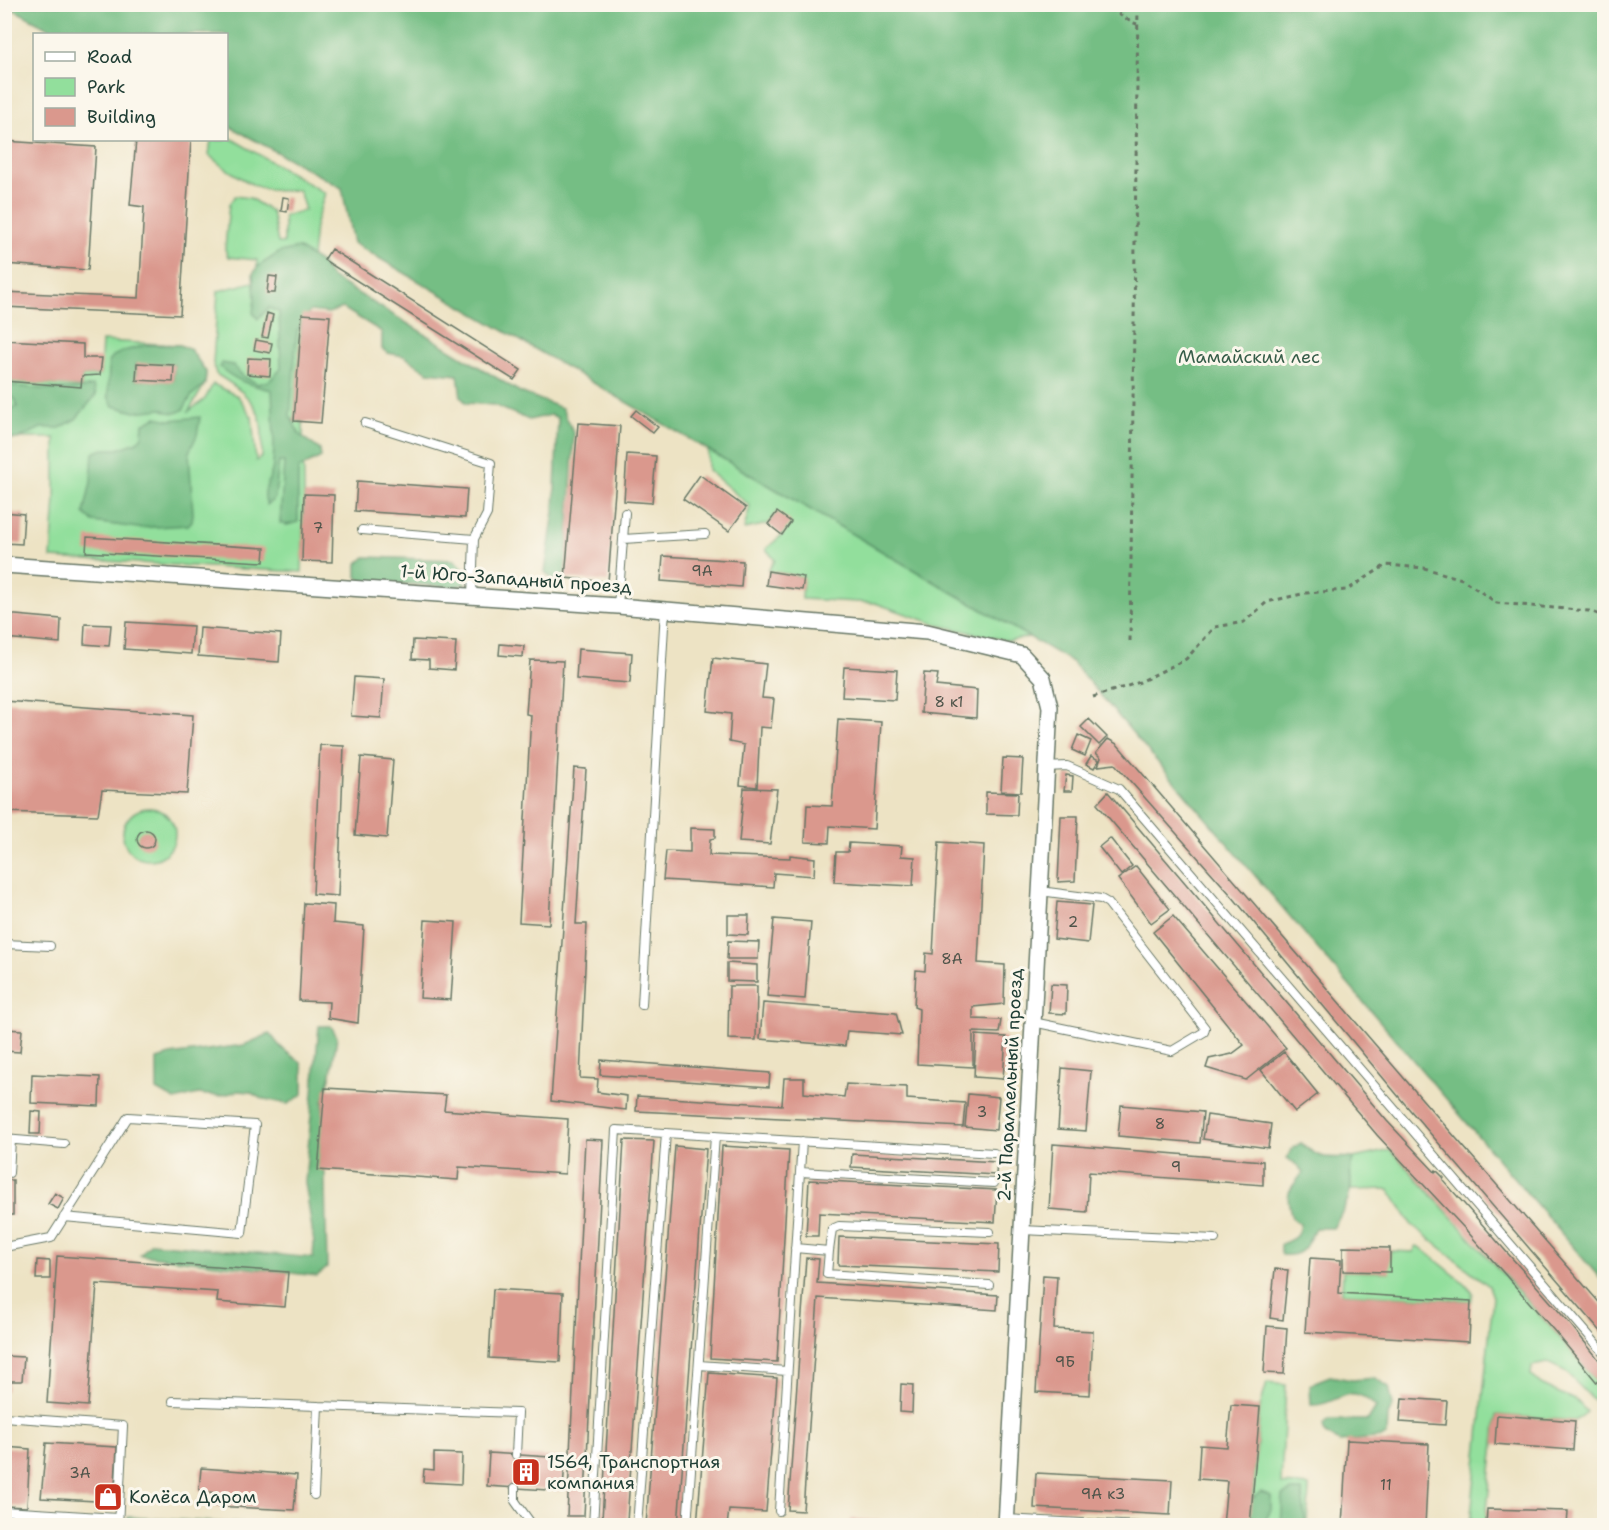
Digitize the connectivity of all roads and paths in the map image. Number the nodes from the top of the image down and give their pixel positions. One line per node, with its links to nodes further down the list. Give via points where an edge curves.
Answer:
1 (549, 4): 2 (path)
2 (559, 4)
3 (1103, 4): 5 (path)
4 (1138, 4): 5 (path)
5 (1137, 24): 17 (path)
6 (365, 423): 10 (lane, via 491,463 487,514)
7 (625, 513): 11 (lane)
8 (362, 530): 10 (lane)
9 (705, 534): 11 (lane)
10 (474, 539): 13 (lane)
11 (623, 539): 14 (lane)
12 (4, 566): 13 (street, 1-й Юго-Западный проезд)
13 (472, 596): 14 (street, 1-й Юго-Западный проезд)
14 (618, 606): 15 (street, 1-й Юго-Западный проезд)
15 (665, 609): 18 (street, 1-й Юго-Западный проезд, via 927,632); 24 (lane)
16 (1605, 616): 19 (path, via 1589,611 1497,603 1462,579 1424,568 1386,565 1347,590 1306,593 1267,602 1244,622 1215,627 1186,659 1140,682)
17 (1130, 641)
18 (1022, 655): 20 (street, 2-й Параллельный проезд, via 1043,678 1050,707)
19 (1093, 697)
20 (1046, 767): 21 (street, 2-й Параллельный проезд); 43 (lane, via 1067,766 1119,789)
21 (1040, 891): 25 (street, 2-й Параллельный проезд); 25 (lane, via 1108,903 1204,1032 1172,1051)
22 (4, 944): 23 (lane)
23 (50, 946)
24 (642, 1005)
25 (1033, 1022): 36 (street, 2-й Параллельный проезд)
26 (666, 1133): 27 (lane); 57 (lane, via 616,1130); 58 (lane)
27 (715, 1136): 29 (lane); 44 (lane)
28 (8, 1139): 30 (lane); 33 (lane, via 9,1173)
29 (802, 1142): 31 (lane); 32 (lane)
30 (64, 1144)
31 (994, 1153)
32 (800, 1172): 34 (lane); 40 (lane)
33 (4, 1173)
34 (994, 1183)
35 (64, 1217): 35 (lane, via 128,1117 255,1125 242,1233); 39 (lane, via 51,1238)
36 (1022, 1230): 38 (lane); 55 (street, 2-й Параллельный проезд)
37 (990, 1232): 41 (lane, via 839,1226 832,1229)
38 (1215, 1239)
39 (4, 1247)
40 (795, 1248): 41 (lane); 45 (lane)
41 (829, 1251): 42 (lane, via 827,1274)
42 (989, 1285)
43 (1605, 1353)
44 (699, 1365): 45 (lane); 59 (lane)
45 (787, 1371): 53 (lane)
46 (173, 1401): 47 (lane)
47 (318, 1406): 49 (lane, via 518,1413); 51 (lane)
48 (4, 1417): 54 (lane, via 123,1425)
49 (516, 1455)
50 (515, 1488): 56 (lane, via 515,1501)
51 (314, 1495)
52 (4, 1511): 54 (lane)
53 (778, 1511)
54 (117, 1522)
55 (1006, 1522): 60 (lane)
56 (530, 1526)
57 (592, 1526)
58 (637, 1526)
59 (687, 1526)
60 (1140, 1526)

